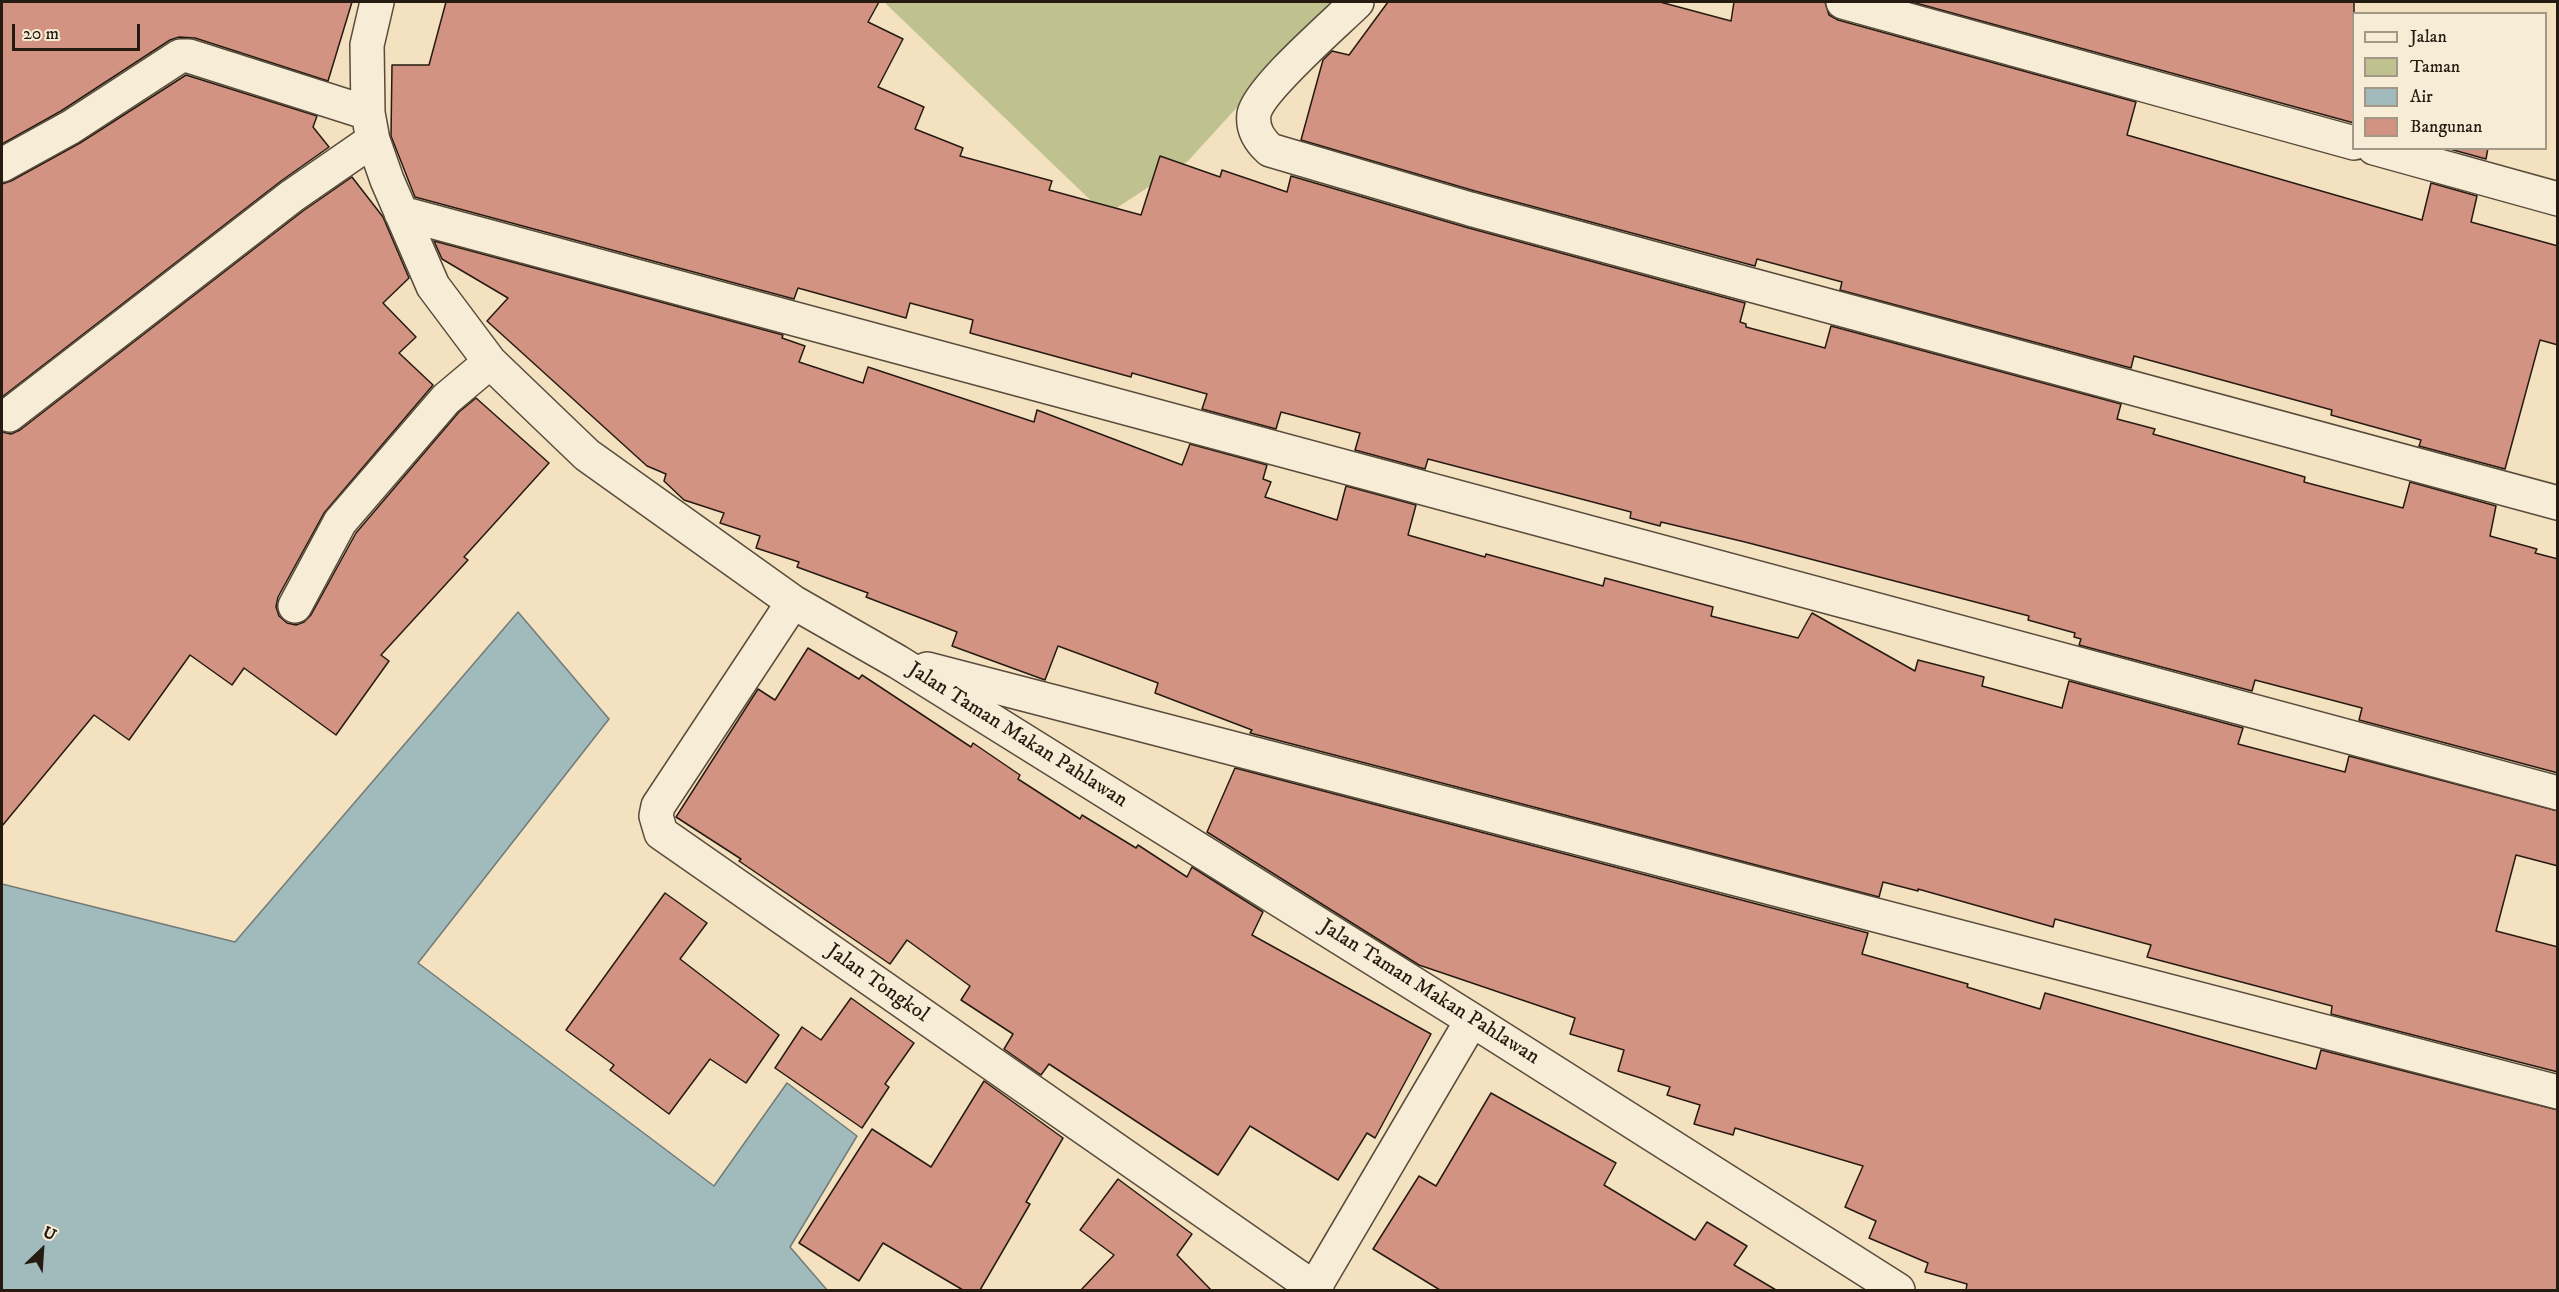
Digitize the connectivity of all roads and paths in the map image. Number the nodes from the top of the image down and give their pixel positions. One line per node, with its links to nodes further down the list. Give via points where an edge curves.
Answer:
1 (377, 2): 4 (street, Jalan Taman Makan Pahlawan, via 367,45)
2 (1357, 2): 12 (street, via 1259,103 1254,114 1256,134 1270,150 1470,209)
3 (1843, 2): 5 (street)
4 (370, 127): 7 (street, via 189,56 180,56); 9 (street, Jalan Taman Makan Pahlawan); 11 (street, via 292,196)
5 (2352, 142)
6 (2381, 150): 8 (street)
7 (2, 165)
8 (2558, 199)
9 (401, 213): 10 (street, Jalan Taman Makan Pahlawan, via 433,286); 16 (street)
10 (490, 362): 13 (street, Jalan Taman Makan Pahlawan, via 587,455); 14 (street, via 446,399 340,522)
11 (9, 415)
12 (2558, 503)
13 (793, 602): 15 (street, Jalan Taman Makan Pahlawan); 19 (street, Jalan Tongkol, via 657,806 662,833)
14 (295, 606)
15 (898, 662): 17 (street, Jalan Taman Makan Pahlawan); 18 (street)
16 (2558, 793)
17 (1472, 1020): 19 (street); 20 (street, Jalan Taman Makan Pahlawan)
18 (2558, 1092)
19 (1314, 1290)
20 (1898, 1290)

